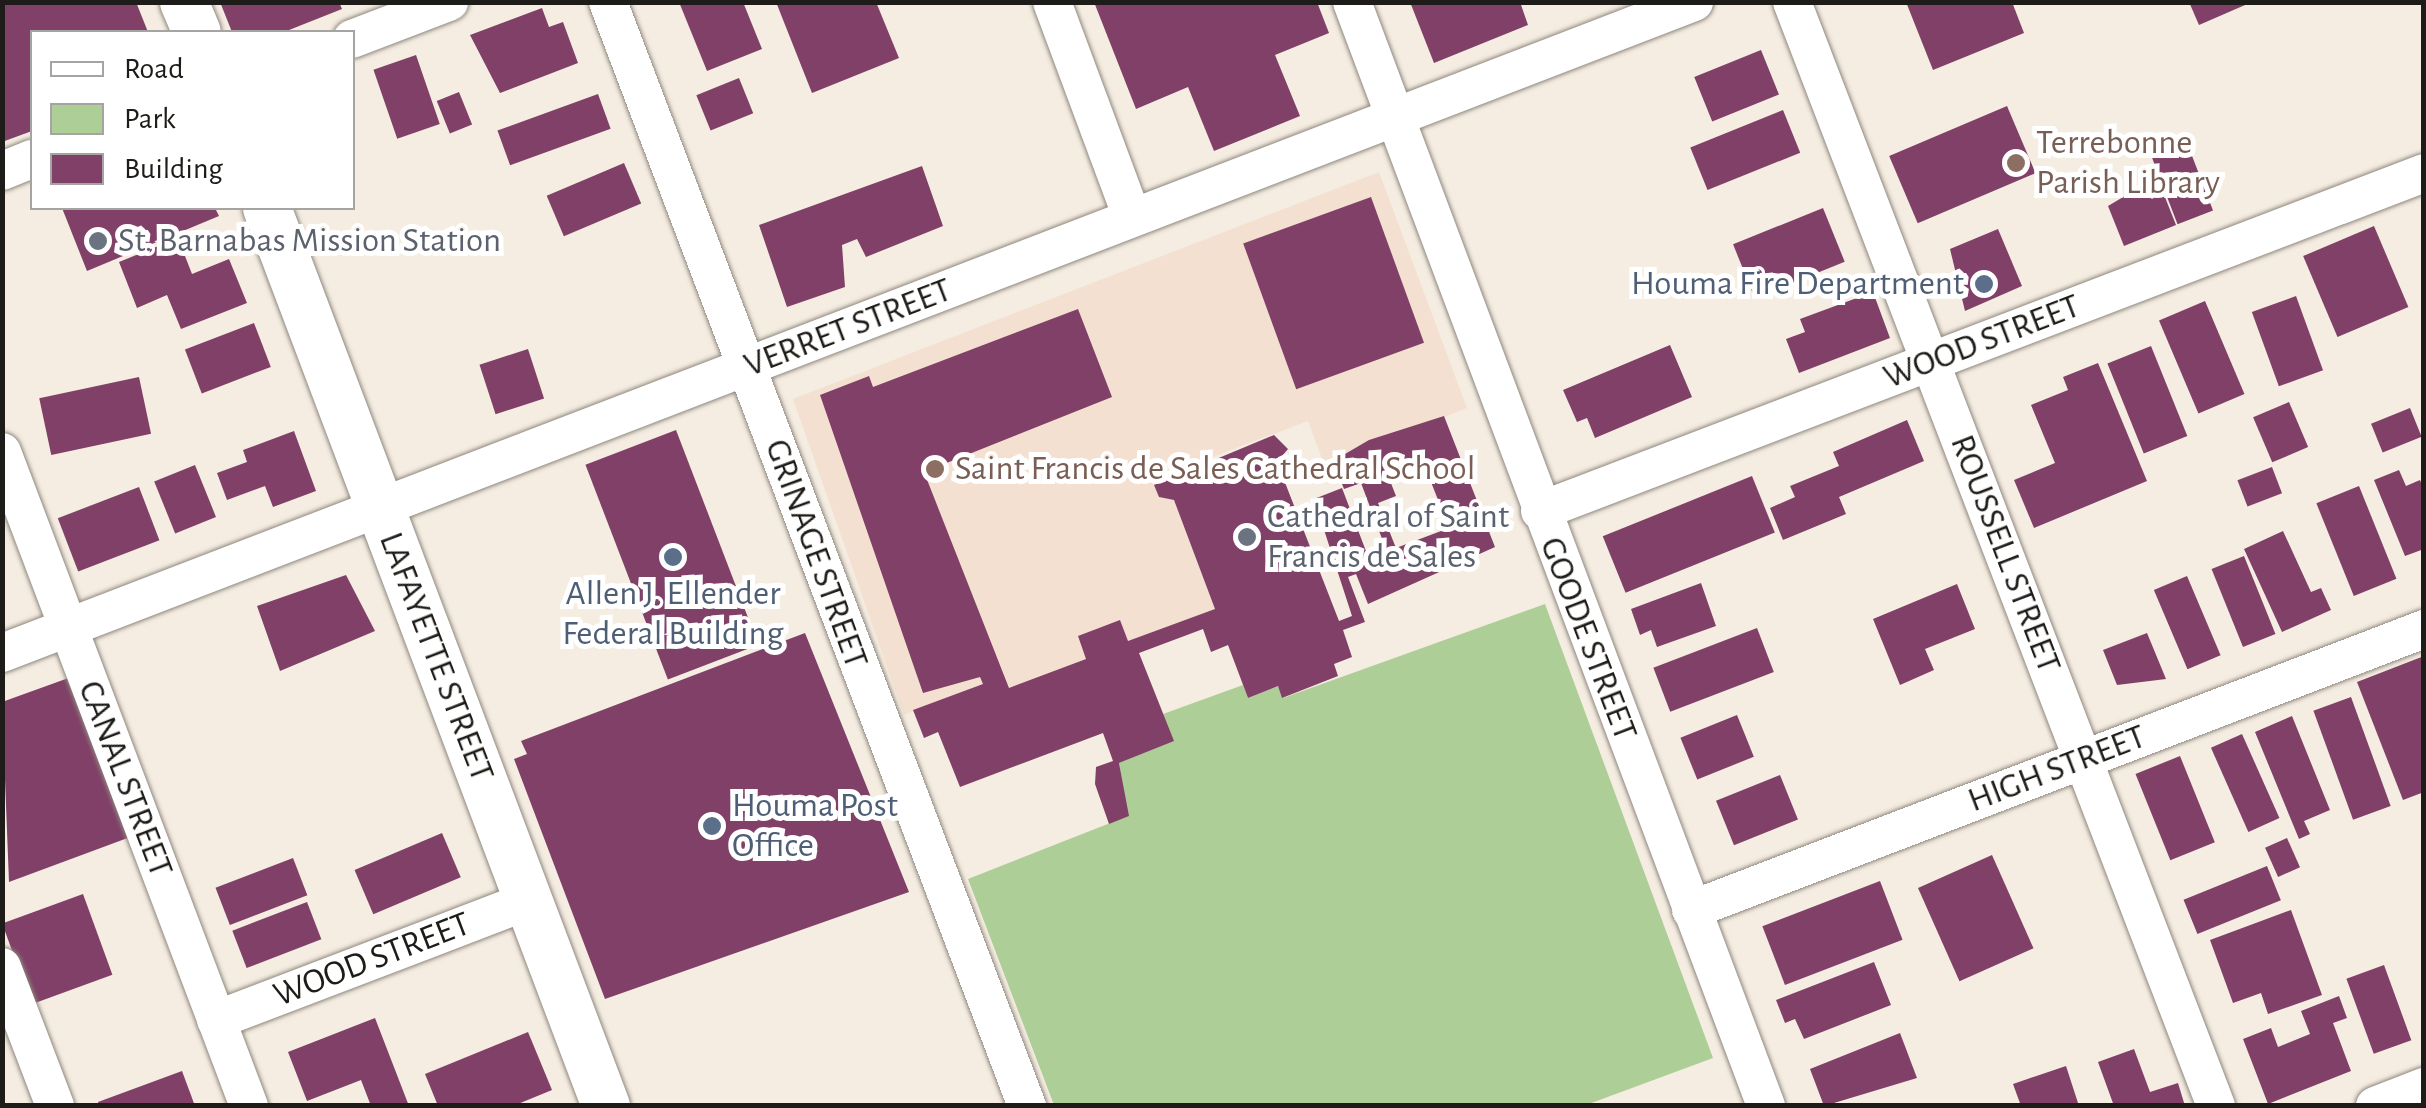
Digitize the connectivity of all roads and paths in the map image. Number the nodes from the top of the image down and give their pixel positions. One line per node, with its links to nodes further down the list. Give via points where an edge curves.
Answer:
1 (184, 2): 8 (street)
2 (449, 2): 9 (street)
3 (608, 2): 17 (street, GRINAGE STREET)
4 (1052, 2): 15 (street)
5 (1352, 2): 10 (street, GOODE STREET)
6 (1694, 2): 10 (street, VERRET STREET)
7 (1792, 2): 16 (street, ROUSSELL STREET)
8 (196, 30)
9 (355, 37)
10 (1391, 122): 15 (street, VERRET STREET); 20 (street, GOODE STREET)
11 (30, 160): 12 (street)
12 (2, 170)
13 (2424, 173): 16 (street, WOOD STREET)
14 (267, 210): 19 (street, LAFAYETTE STREET)
15 (1132, 217): 17 (street, VERRET STREET)
16 (1931, 362): 20 (street, WOOD STREET); 24 (street, ROUSSELL STREET)
17 (748, 368): 19 (street, VERRET STREET); 33 (street, GRINAGE STREET)
18 (2, 452): 21 (street, CANAL STREET)
19 (380, 509): 21 (street, VERRET STREET); 25 (street, LAFAYETTE STREET)
20 (1540, 512): 26 (street, GOODE STREET)
21 (68, 628): 23 (street, VERRET STREET); 28 (street, CANAL STREET)
22 (2424, 630): 24 (street, HIGH STREET)
23 (2, 653)
24 (2085, 758): 26 (street, HIGH STREET); 35 (street, ROUSSELL STREET)
25 (528, 901): 28 (street, WOOD STREET); 32 (street, LAFAYETTE STREET)
26 (1692, 910): 34 (street, GOODE STREET)
27 (2, 968): 30 (street)
28 (216, 1020): 31 (street, CANAL STREET)
29 (2424, 1087): 36 (street)
30 (55, 1106)
31 (249, 1106)
32 (606, 1106)
33 (1027, 1106)
34 (1766, 1106)
35 (2216, 1106)
36 (2375, 1106)

